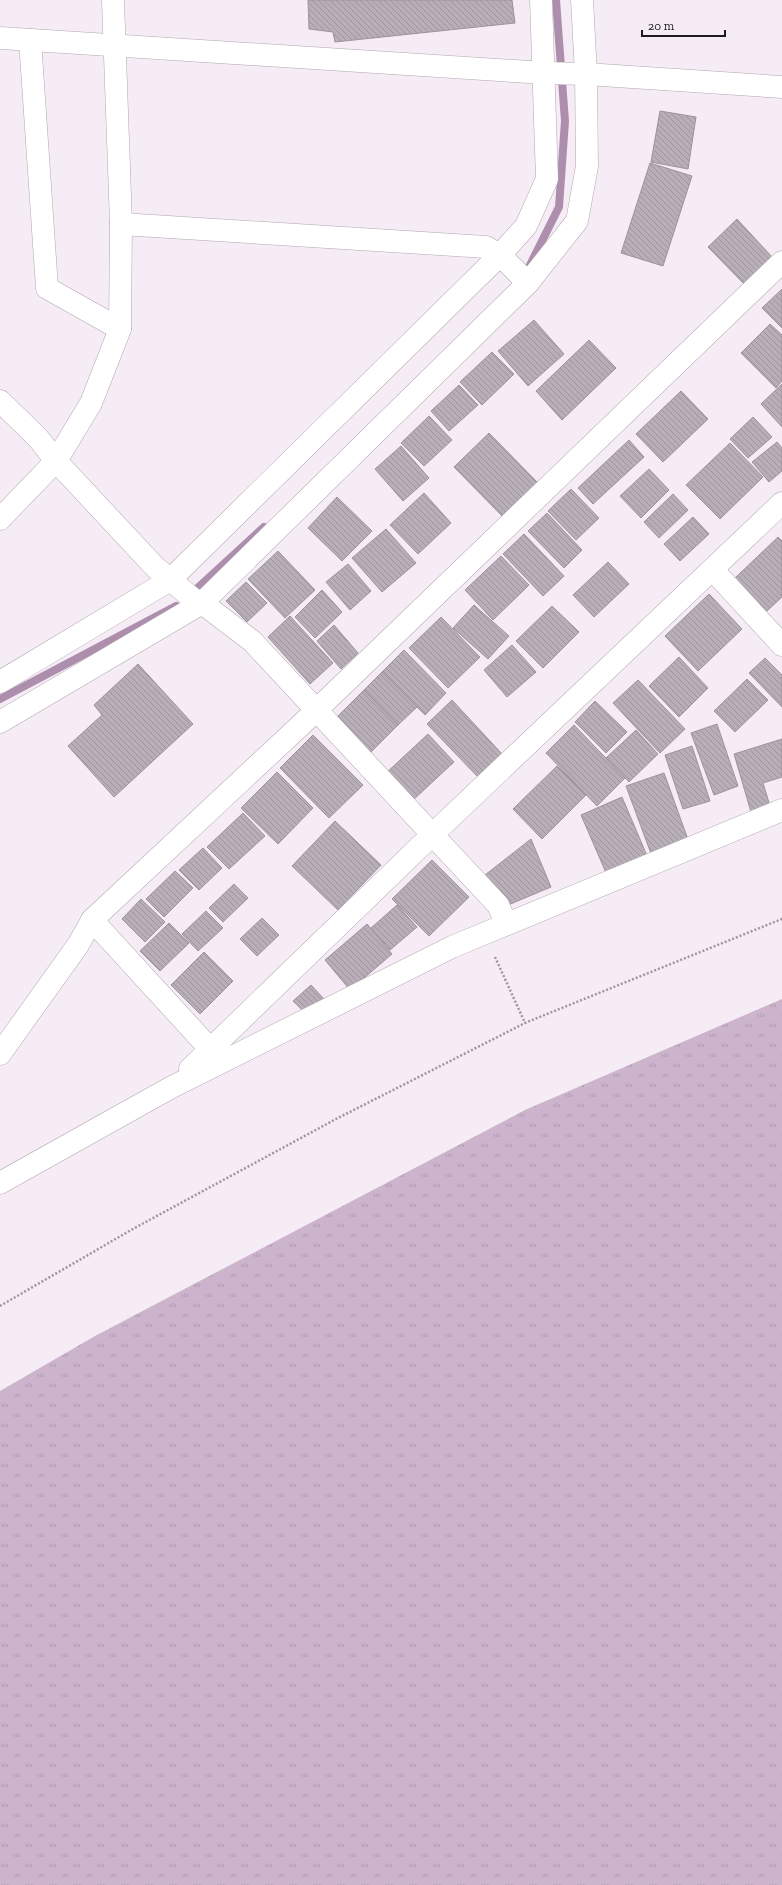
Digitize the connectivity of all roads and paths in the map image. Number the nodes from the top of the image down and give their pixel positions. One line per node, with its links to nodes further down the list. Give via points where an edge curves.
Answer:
1 (113, 0): 6 (street)
2 (541, 0): 7 (street)
3 (582, 0): 8 (street)
4 (0, 38): 5 (street)
5 (30, 40): 6 (street); 14 (street, via 47,288)
6 (116, 45): 7 (street); 10 (street)
7 (550, 73): 8 (street); 11 (street, via 547,179 526,226)
8 (582, 74): 9 (street); 13 (street, via 588,166 576,221)
9 (782, 87)
10 (121, 224): 11 (street, via 486,247); 14 (street)
11 (503, 258): 13 (street); 20 (street)
12 (782, 262): 23 (street)
13 (526, 281): 20 (street)
14 (120, 329): 16 (street, via 91,403)
15 (0, 401): 16 (street, via 38,438)
16 (56, 461): 18 (street); 20 (street, via 155,567)
17 (782, 503): 19 (street)
18 (0, 520)
19 (713, 570): 21 (street); 26 (street)
20 (185, 592): 22 (street); 23 (street, via 252,641); 24 (street)
21 (782, 645)
22 (0, 682)
23 (316, 710): 26 (street); 28 (street)
24 (0, 722)
25 (782, 810): 29 (street)
26 (433, 834): 29 (street, via 498,905); 32 (street)
27 (782, 918): 31 (path)
28 (92, 920): 32 (street); 33 (street, via 78,945)
29 (506, 923): 30 (street)
30 (484, 934): 31 (path); 34 (street, via 452,947)
31 (525, 1023): 36 (path, via 322,1127 131,1230)
32 (211, 1050): 34 (street)
33 (0, 1054)
34 (170, 1088): 35 (street)
35 (0, 1183)
36 (0, 1306)

